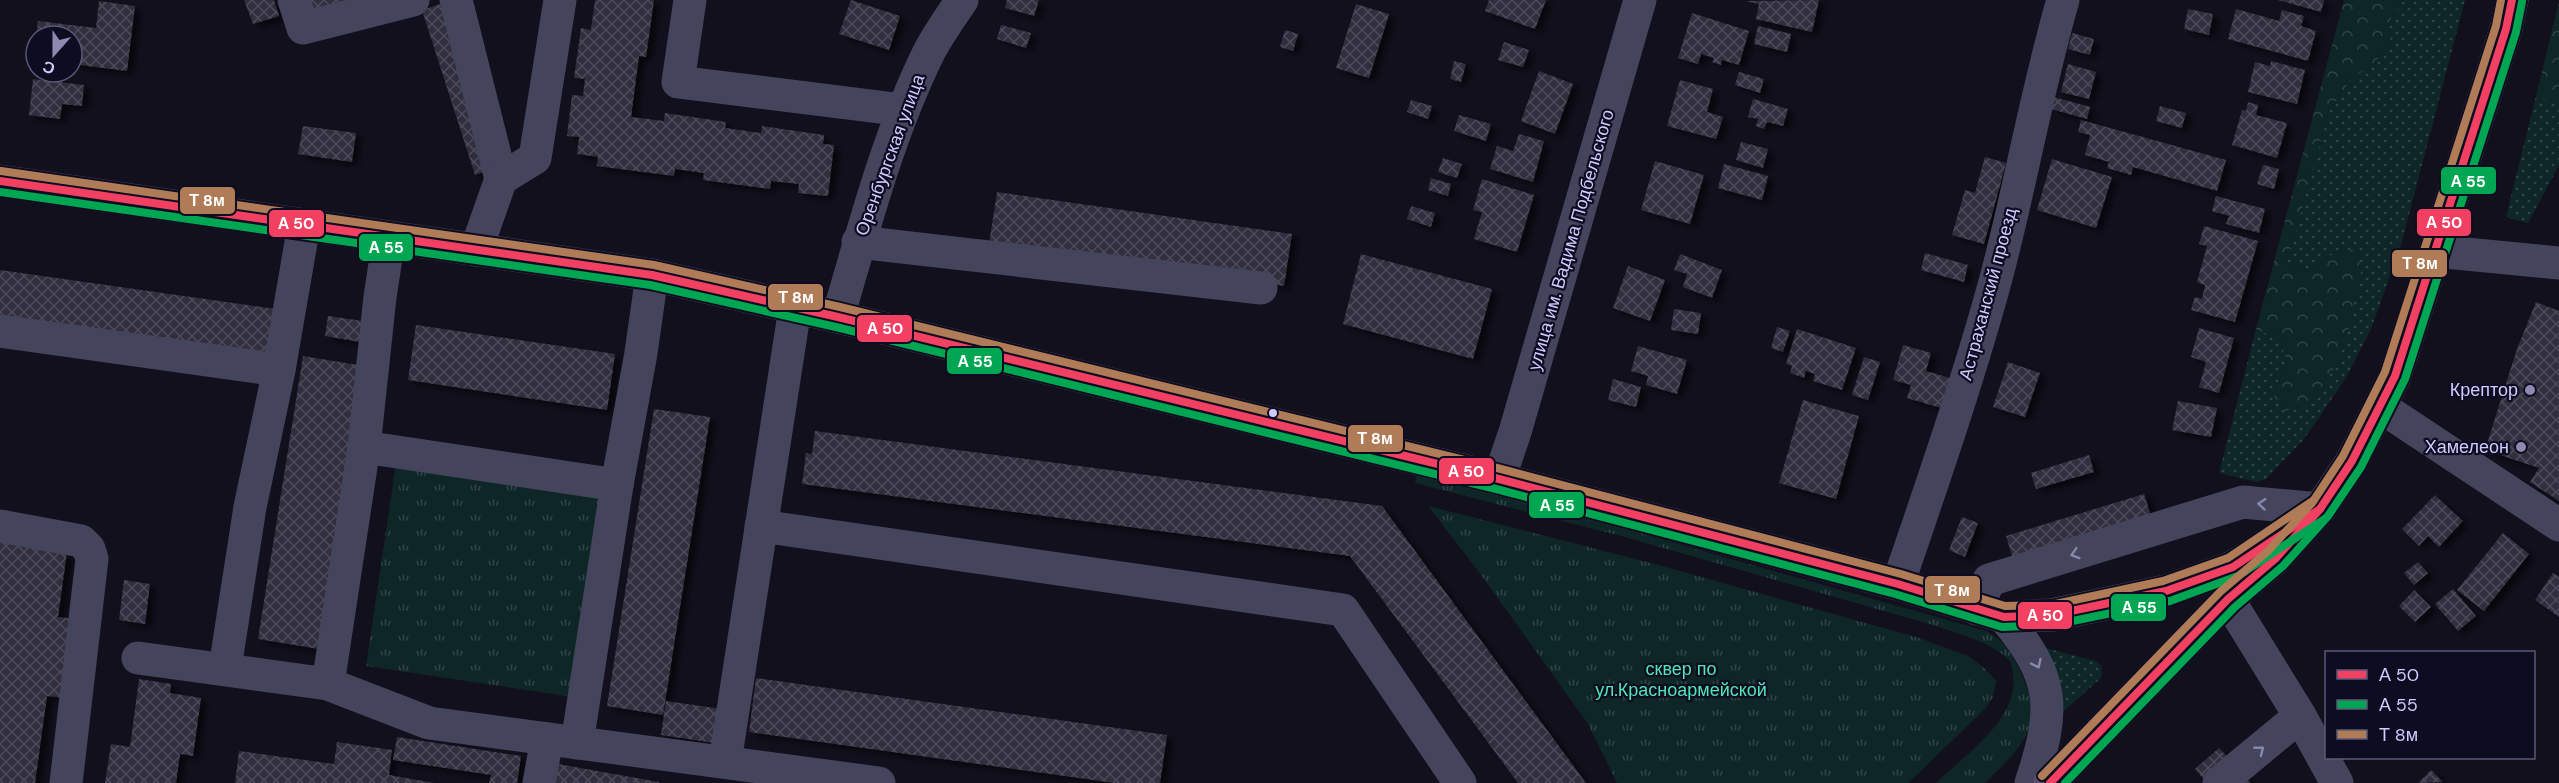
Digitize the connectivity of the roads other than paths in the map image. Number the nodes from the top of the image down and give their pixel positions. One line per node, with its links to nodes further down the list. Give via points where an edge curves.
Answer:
1 (294, 0): 9 (street, via 303,28)
2 (456, 0): 11 (street)
3 (560, 0): 11 (street, via 535,158)
4 (690, 0): 10 (street, via 678,82)
5 (962, 0): 10 (street, Оренбургская улица, via 929,52)
6 (1640, 0): 27 (street, улица им. Вадима Подбельского)
7 (2063, 0): 33 (street, Астраханский проезд, via 1995,281)
8 (2512, 0): 17 (main road)
9 (396, 2)
10 (903, 110): 15 (street, Оренбургская улица)
11 (501, 179): 16 (street)
12 (0, 181): 13 (street)
13 (304, 225): 14 (street); 24 (street)
14 (389, 237): 16 (street); 26 (street)
15 (858, 242): 20 (street); 22 (street, Оренбургская улица)
16 (476, 250): 19 (street)
17 (2435, 251): 18 (street); 25 (main road, via 2395,376)
18 (2559, 263)
19 (652, 275): 21 (street); 28 (street, via 642,353)
20 (1261, 288)
21 (795, 308): 22 (street); 32 (street)
22 (838, 317): 27 (street)
23 (0, 331): 24 (street)
24 (279, 370): 37 (street, via 250,507)
25 (2381, 407): 29 (main road); 30 (street)
26 (364, 447): 28 (street); 38 (street)
27 (1499, 479): 33 (street)
28 (616, 485): 40 (street)
29 (2320, 509): 34 (main road, via 2275,559); 35 (street, via 2233,567 2166,591 2052,615); 35 (street, one-way to 35, via 2243,502 1989,580)
30 (2559, 525)
31 (0, 526): 44 (street, via 81,541 92,559)
32 (761, 526): 41 (street); 46 (street, via 1343,610)
33 (1898, 584): 35 (street)
34 (2228, 599): 39 (street); 48 (main road)
35 (1990, 613): 47 (street, one-way to 47, via 2029,647 2048,696 2039,759)
36 (138, 658): 37 (street)
37 (225, 668): 38 (street)
38 (328, 684): 40 (street, via 429,723)
39 (2300, 716): 49 (street, one-way to 39); 50 (street)
40 (562, 741): 41 (street); 45 (street)
41 (725, 762): 42 (street)
42 (777, 776): 43 (street)
43 (867, 782)
44 (66, 783)
45 (539, 783)
46 (1460, 783)
47 (2031, 783)
48 (2050, 783)
49 (2219, 783)
50 (2337, 783)

